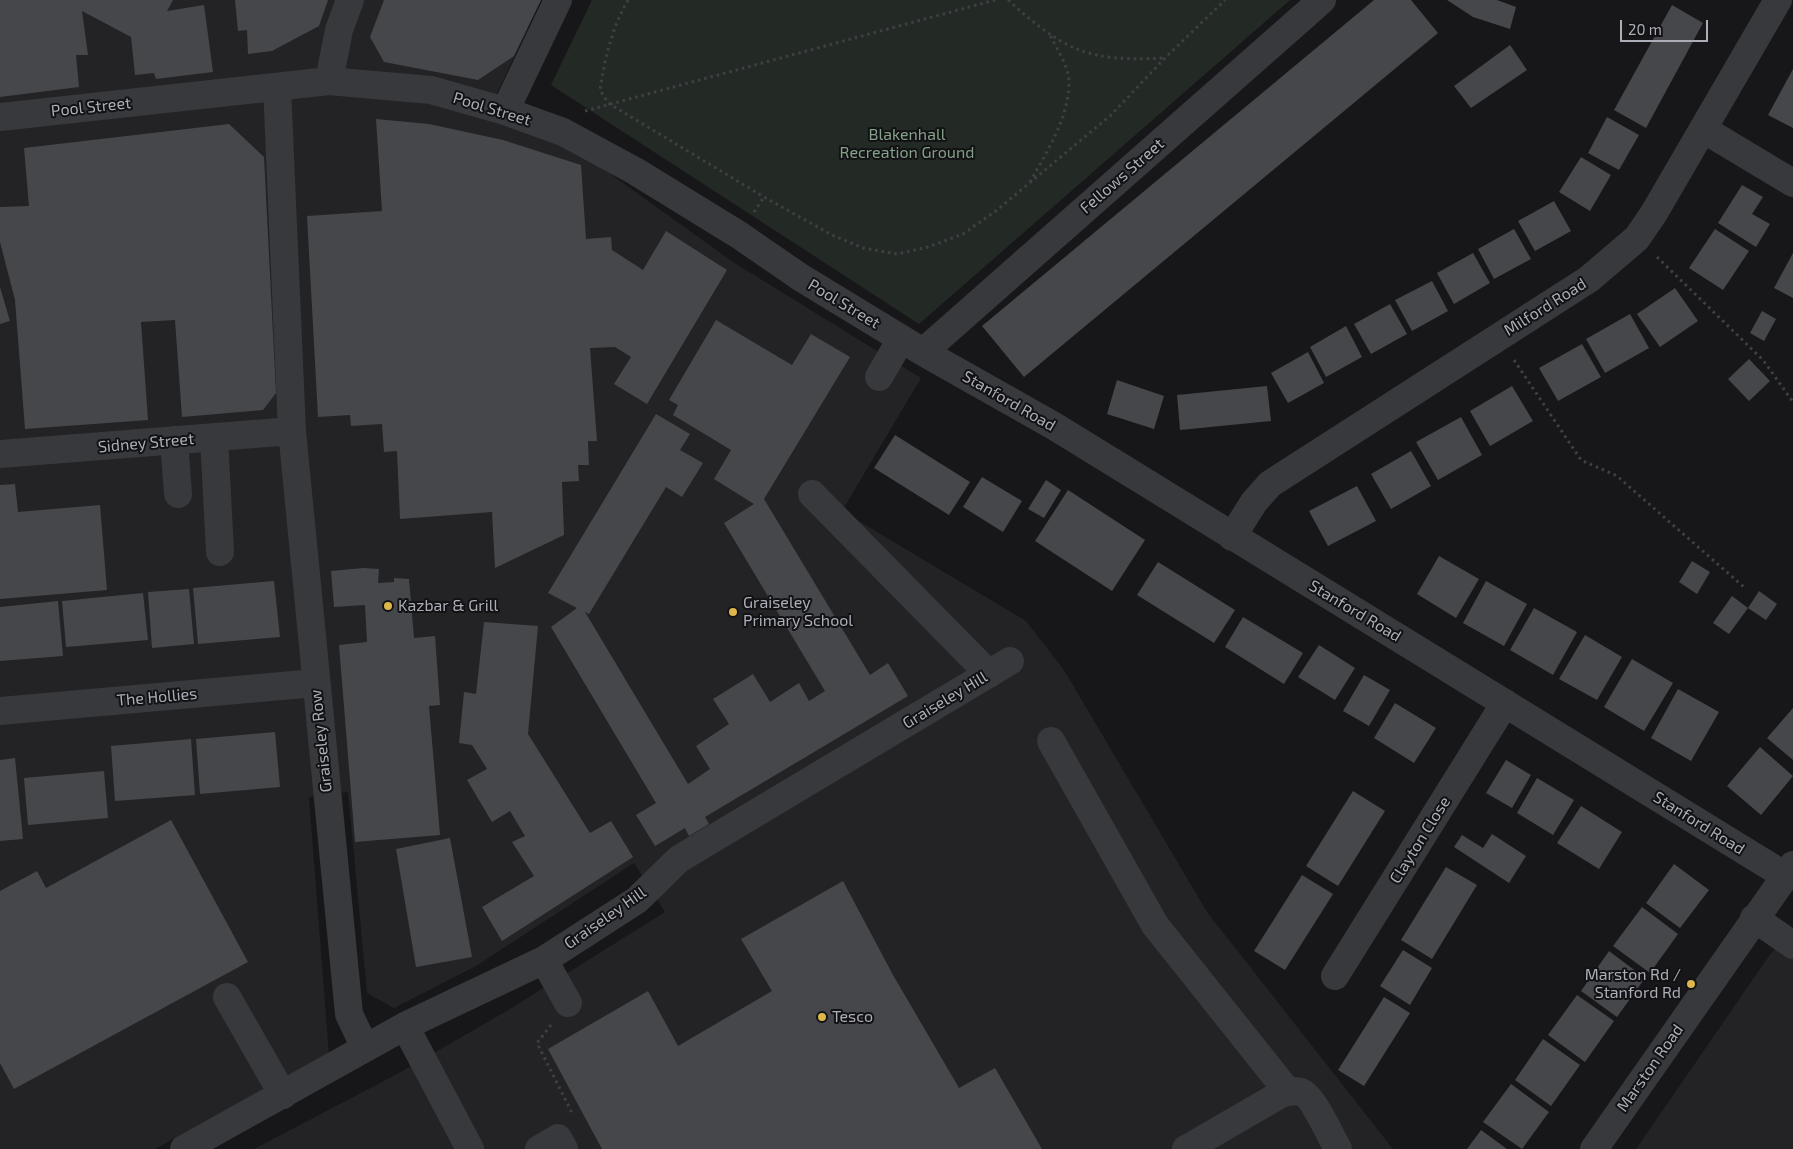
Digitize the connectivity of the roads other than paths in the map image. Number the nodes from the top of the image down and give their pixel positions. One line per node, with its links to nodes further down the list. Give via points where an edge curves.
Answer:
1 (350, 0): 5 (street, via 339,30)
2 (558, 0): 7 (street)
3 (1322, 0): 11 (street, Fellows Street)
4 (1778, 0): 9 (street, Milford Road)
5 (329, 81): 6 (street, Pool Street); 7 (street, Pool Street, via 432,90)
6 (277, 87): 8 (street, Pool Street); 13 (street, Graiseley Row)
7 (504, 110): 11 (street, Pool Street, via 563,132 635,171)
8 (0, 117)
9 (1702, 129): 10 (street); 19 (street, Milford Road, via 1637,238 1589,279 1270,484 1254,502)
10 (1793, 183)
11 (912, 345): 12 (street, Fellows Street); 19 (street, Stanford Road, via 1054,426)
12 (879, 377)
13 (292, 431): 14 (street, Sidney Street); 21 (street, Graiseley Row)
14 (214, 437): 15 (street, Sidney Street); 20 (street)
15 (174, 440): 16 (street, Sidney Street); 17 (street)
16 (0, 454)
17 (178, 494)
18 (812, 494): 28 (street, Graiseley Hill, via 1000,668 679,859 637,900)
19 (1232, 537): 22 (street, Stanford Road)
20 (220, 552)
21 (315, 683): 23 (street, The Hollies); 33 (street, Graiseley Row, via 349,1014)
22 (1505, 703): 25 (street, Stanford Road); 29 (street, Clayton Close)
23 (0, 711)
24 (1052, 741): 34 (street, via 1155,925)
25 (1788, 870): 26 (street, Marston Road)
26 (1754, 918): 27 (street); 42 (street, Marston Road)
27 (1793, 944)
28 (544, 960): 31 (street); 32 (street, Graiseley Hill)
29 (1334, 976)
30 (227, 997): 35 (street)
31 (568, 1002)
32 (405, 1026): 33 (street, Graiseley Hill); 37 (street)
33 (365, 1048): 35 (street, Graiseley Hill)
34 (1288, 1092): 40 (street); 41 (street, via 1302,1092 1310,1099)
35 (283, 1095): 36 (street, Graiseley Hill)
36 (184, 1149)
37 (470, 1149)
38 (539, 1149): 39 (street, via 558,1138)
39 (564, 1149)
40 (1186, 1149)
41 (1338, 1149)
42 (1594, 1149)

